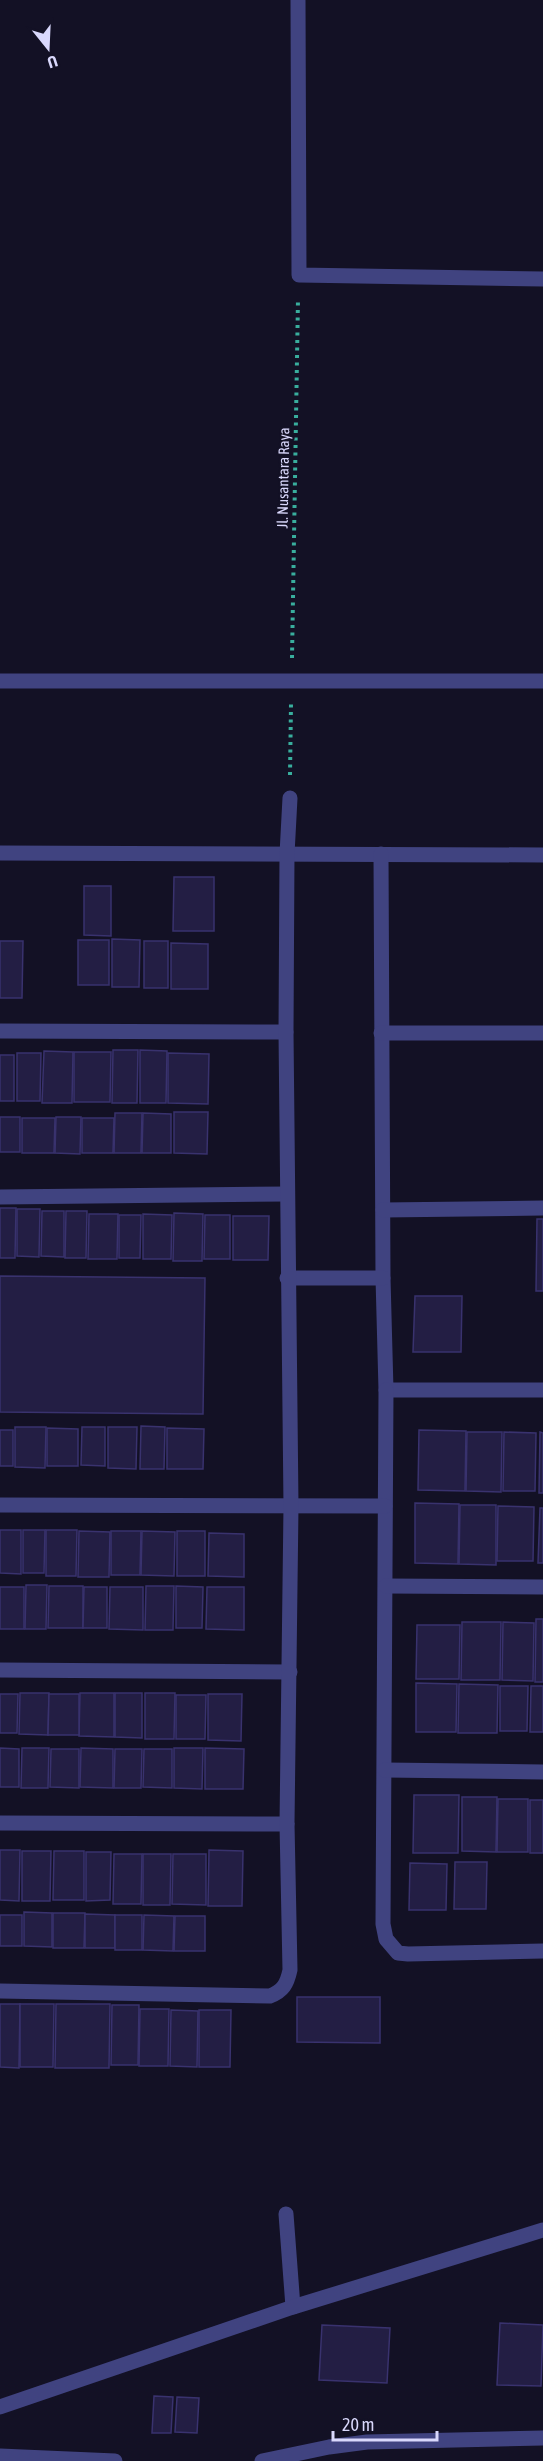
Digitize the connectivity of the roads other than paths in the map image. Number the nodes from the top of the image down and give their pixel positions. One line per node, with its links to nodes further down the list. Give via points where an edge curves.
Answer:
1 (298, 0): 2 (street, via 299,275)
2 (543, 279)
3 (0, 681): 4 (street)
4 (543, 681)
5 (290, 798): 7 (street)
6 (0, 853): 7 (street)
7 (287, 854): 8 (street); 11 (street)
8 (381, 854): 9 (street); 12 (street)
9 (543, 855)
10 (0, 1031): 11 (street)
11 (286, 1032): 14 (street)
12 (381, 1032): 13 (street); 17 (street)
13 (543, 1033)
14 (287, 1194): 15 (street); 18 (street)
15 (0, 1197)
16 (543, 1208): 17 (street)
17 (383, 1210): 19 (street)
18 (287, 1278): 19 (street); 23 (street)
19 (383, 1278): 20 (street)
20 (386, 1390): 21 (street); 24 (street)
21 (543, 1390)
22 (0, 1505): 23 (street)
23 (291, 1506): 24 (street); 28 (street)
24 (385, 1506): 25 (street)
25 (386, 1586): 26 (street); 29 (street)
26 (543, 1587)
27 (0, 1670): 28 (street)
28 (290, 1672): 32 (street)
29 (385, 1770): 30 (street); 33 (street, via 383,1924 391,1948 408,1954)
30 (543, 1772)
31 (0, 1823): 32 (street)
32 (287, 1824): 34 (street, via 290,1970 278,1993 270,1996)
33 (543, 1951)
34 (0, 1991)
35 (286, 2214): 37 (street)
36 (543, 2230): 37 (street)
37 (293, 2307): 38 (street)
38 (0, 2407)
39 (543, 2438): 41 (street, via 367,2442)
40 (0, 2456): 42 (street)
41 (308, 2456): 43 (street)
42 (115, 2461)
43 (262, 2461)

